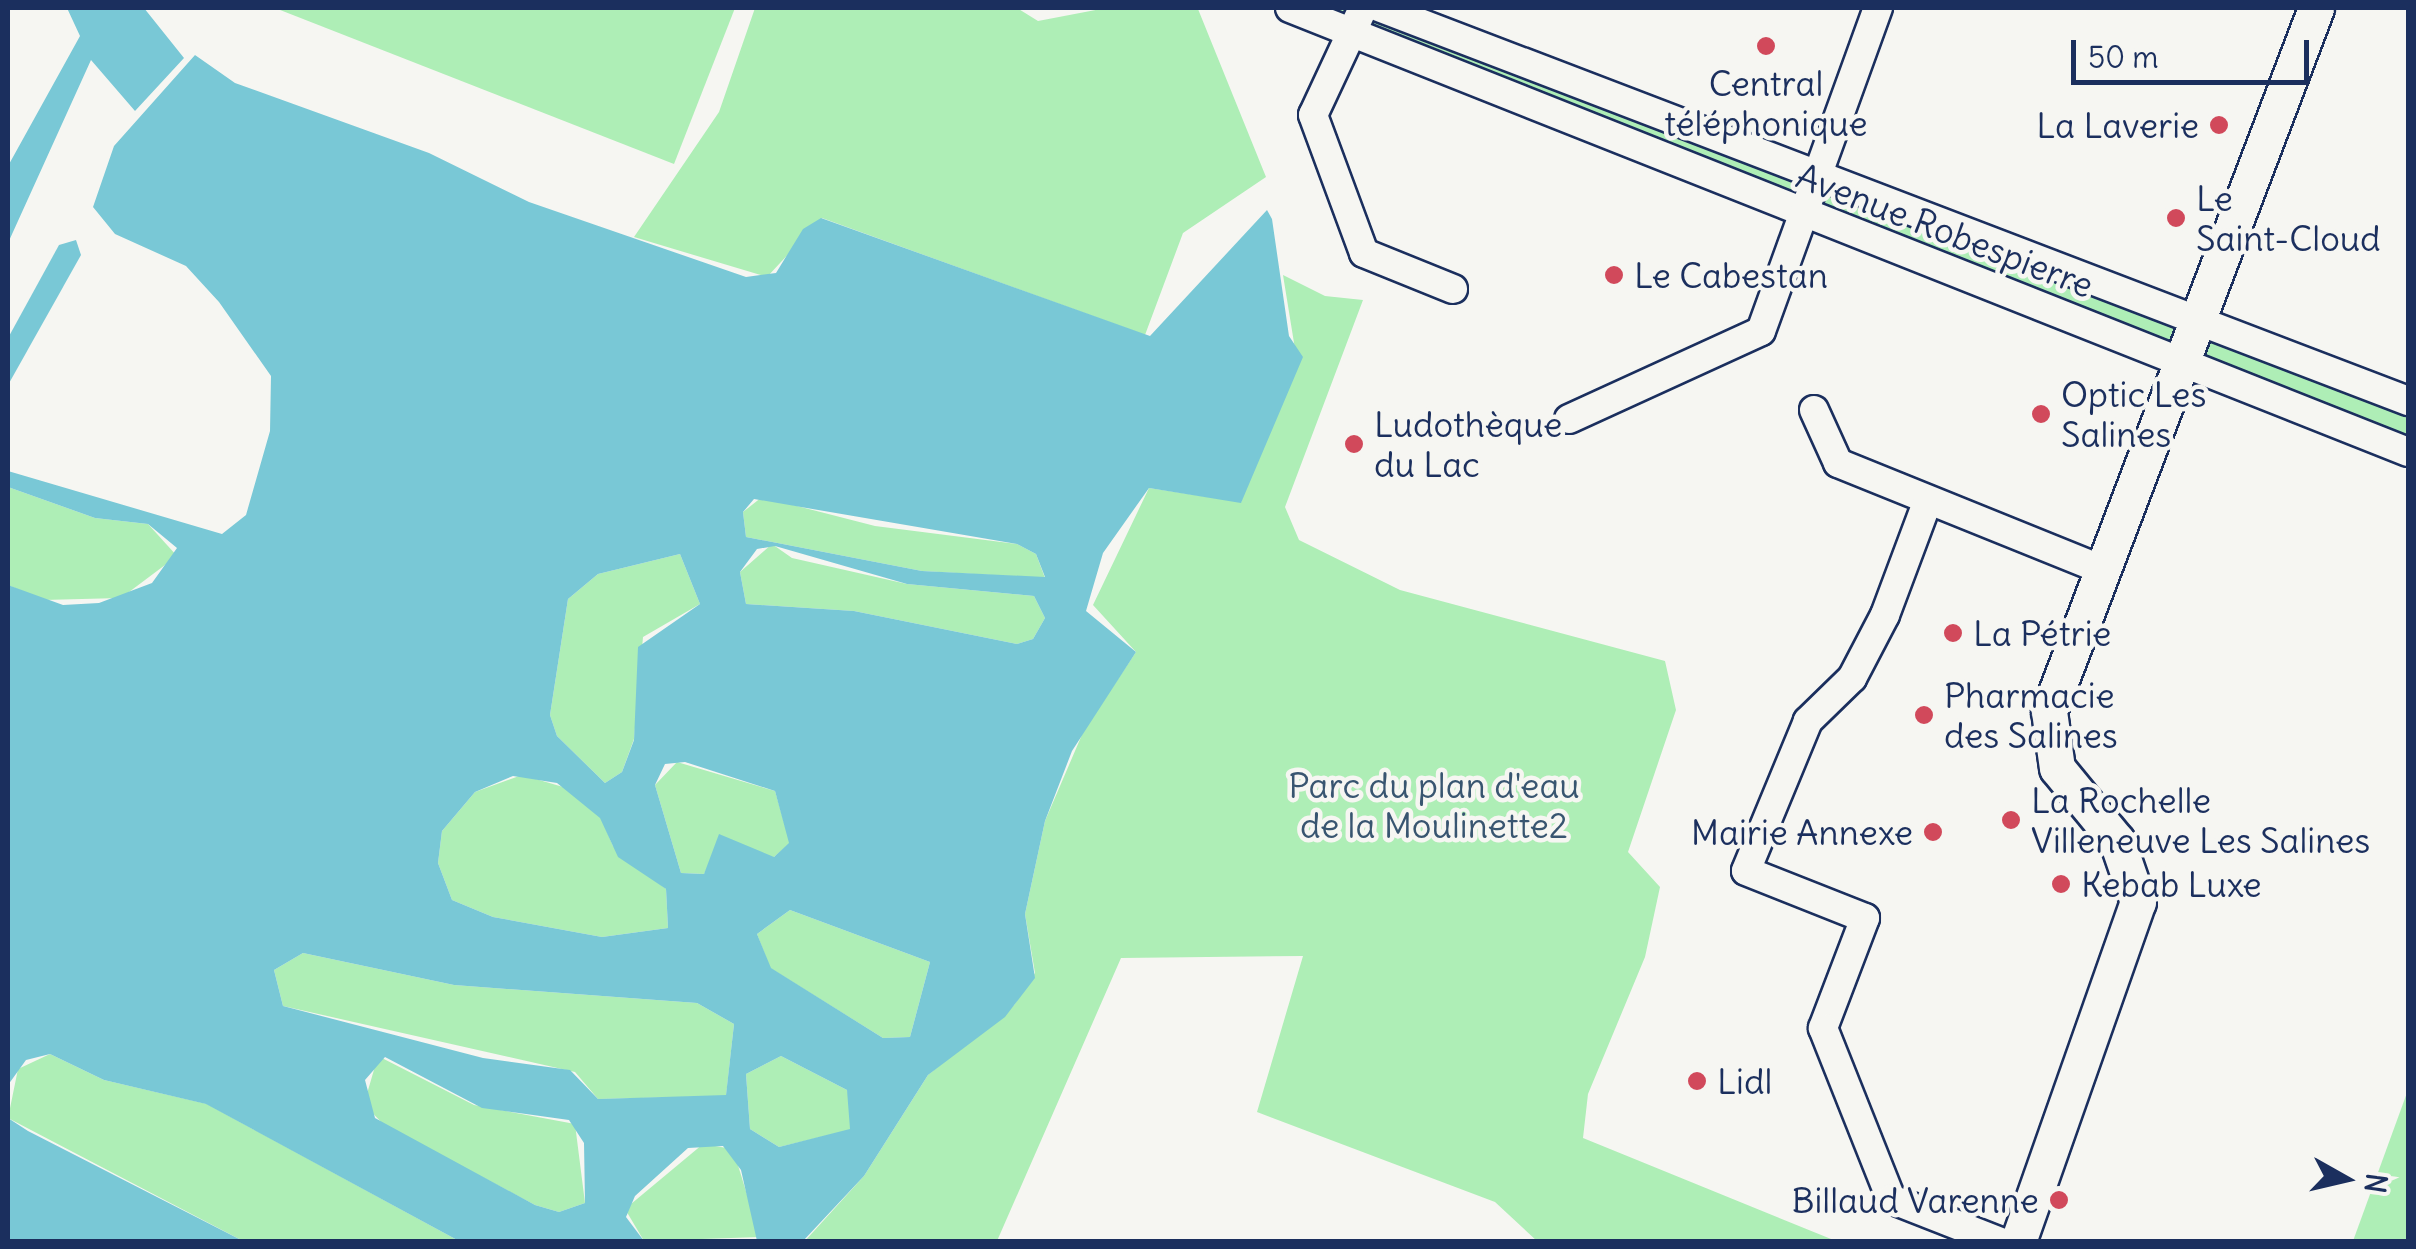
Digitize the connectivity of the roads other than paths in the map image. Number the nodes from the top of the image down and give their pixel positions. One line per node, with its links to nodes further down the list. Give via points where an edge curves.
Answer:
1 (1290, 8): 5 (street, Avenue Robespierre)
2 (1381, 8): 6 (street, Avenue Robespierre)
3 (1878, 8): 6 (street)
4 (2316, 8): 9 (street)
5 (1357, 20): 7 (street, Avenue Robespierre); 8 (street, via 1313,115 1364,253)
6 (1816, 177): 7 (street); 9 (street, Avenue Robespierre)
7 (1806, 216): 10 (street, Avenue Robespierre); 13 (street, via 1761,331)
8 (1452, 289)
9 (2196, 319): 10 (street); 11 (street, Avenue Robespierre)
10 (2178, 362): 14 (street, Avenue Robespierre); 16 (street)
11 (2408, 401)
12 (1814, 410): 15 (street, via 1838,463)
13 (1569, 419)
14 (2408, 452)
15 (1928, 500): 16 (street); 17 (street, via 1852,678 1808,722 1746,871 1865,918 1823,1028 1891,1199)
16 (2101, 569): 18 (street, via 2055,688 2048,738 2057,768 2117,840 2138,902)
17 (2001, 1242)
18 (2018, 1242)

